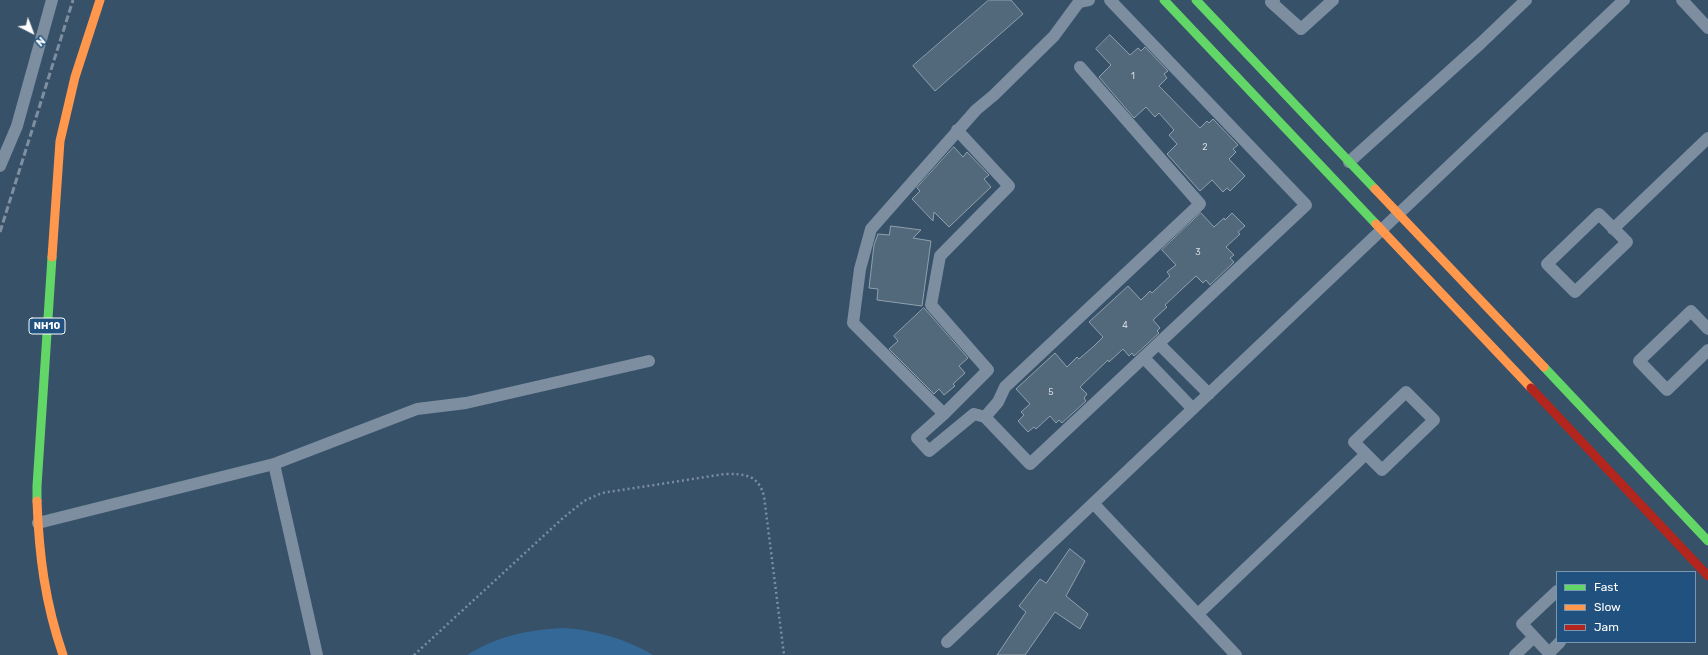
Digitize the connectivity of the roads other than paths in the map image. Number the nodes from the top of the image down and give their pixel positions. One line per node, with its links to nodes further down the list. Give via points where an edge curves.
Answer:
1 (52, 0): 17 (street, via 17,126)
2 (100, 0): 33 (main road, NH10, via 75,77 60,141 37,486)
3 (1110, 0): 22 (street, via 1306,205)
4 (1164, 0): 20 (main road)
5 (1196, 0): 16 (main road)
6 (1274, 0): 7 (street, via 1271,2 1301,29)
7 (1333, 0)
8 (1526, 0): 16 (street)
9 (1624, 0): 18 (street)
10 (1682, 0): 12 (street)
11 (1081, 1): 14 (street, via 1054,36)
12 (1708, 28)
13 (1080, 68): 29 (street, via 1200,204 1005,387 998,402)
14 (957, 130): 28 (street, via 871,229 860,269 853,323); 28 (street, via 1009,186 940,256 931,305 988,370)
15 (1708, 138): 19 (street)
16 (1349, 162): 18 (main road)
17 (0, 166)
18 (1399, 214): 20 (street); 34 (main road)
19 (1614, 228): 19 (street, via 1599,214 1547,264 1574,292 1626,242)
20 (1382, 230): 26 (street); 35 (main road)
21 (1707, 326): 23 (street, via 1692,311 1640,361 1667,390)
22 (1159, 344): 24 (street); 26 (street)
23 (1708, 350)
24 (1144, 358): 27 (street); 29 (street, via 1030,464)
25 (649, 361): 31 (street, via 466,403 417,409)
26 (1209, 394): 27 (street)
27 (1193, 409): 32 (street)
28 (944, 414): 29 (street, via 917,438 929,451 974,414)
29 (985, 417)
30 (1366, 454): 30 (street, via 1382,470 1434,420 1406,392 1354,442); 37 (street)
31 (274, 464): 33 (street); 42 (street)
32 (1094, 504): 37 (street); 39 (street)
33 (38, 523): 41 (main road, NH10, via 43,580)
34 (1708, 541)
35 (1708, 576)
36 (1556, 591): 38 (street, via 1522,624)
37 (1198, 614): 43 (street)
38 (1534, 637): 40 (street, via 1549,653); 44 (street)
39 (947, 642)
40 (1559, 643)
41 (59, 653)
42 (317, 655)
43 (1236, 655)
44 (1515, 655)

